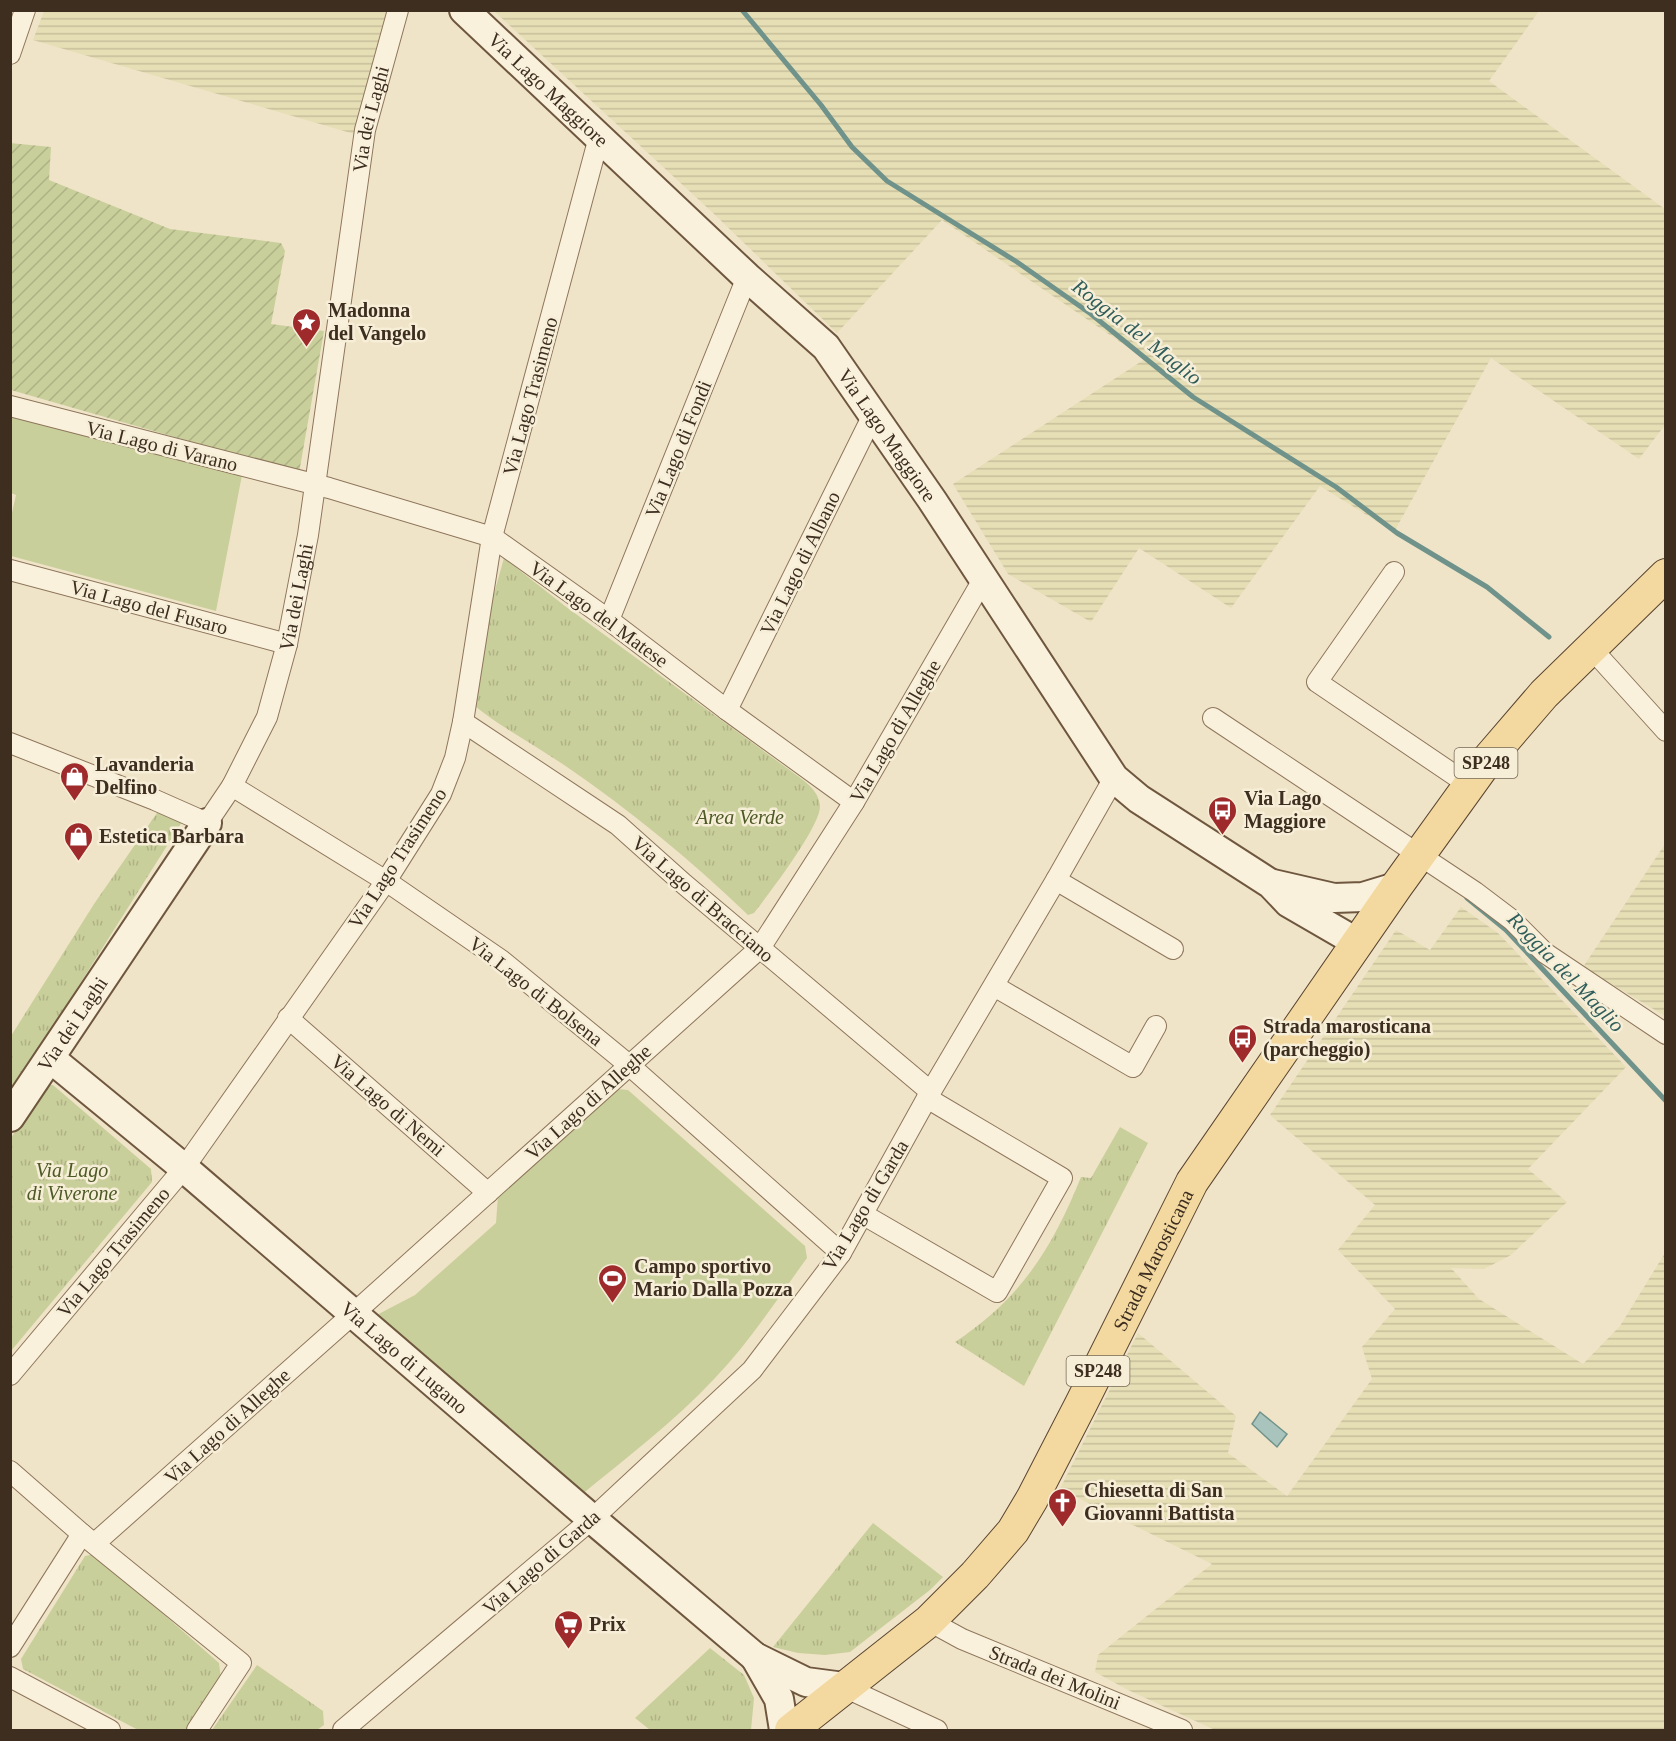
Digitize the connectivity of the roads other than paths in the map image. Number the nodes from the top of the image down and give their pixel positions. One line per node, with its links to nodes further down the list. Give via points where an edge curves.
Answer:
1 (25, 10): 4 (street)
2 (398, 10): 9 (street, Via dei Laghi, via 364,130)
3 (465, 10): 5 (street, Via Lago Maggiore)
4 (11, 52)
5 (599, 137): 6 (street, Via Lago Maggiore); 10 (street, Via Lago Trasimeno)
6 (747, 277): 8 (street, Via Lago Maggiore, via 826,347); 15 (street, Via Lago di Fondi)
7 (10, 406): 9 (street, Via Lago di Varano)
8 (873, 415): 14 (street, Via Lago Maggiore); 18 (street, Via Lago di Albano)
9 (314, 484): 10 (street, Via Lago del Matese); 16 (street, Via dei Laghi)
10 (492, 537): 15 (street, Via Lago del Matese); 20 (street, Via Lago Trasimeno)
11 (10, 570): 16 (street, Via Lago del Fusaro)
12 (1395, 572): 24 (street, via 1317,682)
13 (1665, 574): 17 (main road, Strada Marosticana / SP248)
14 (984, 579): 23 (street, Via Lago Maggiore); 26 (street, Via Lago di Alleghe)
15 (609, 620): 18 (street, Via Lago del Matese)
16 (287, 644): 25 (street, Via dei Laghi, via 267,717)
17 (1591, 648): 21 (street); 24 (main road, Strada Marosticana / SP248, via 1544,694)
18 (727, 710): 26 (street, Via Lago del Matese)
19 (1213, 718): 28 (street)
20 (463, 722): 30 (street, Via Lago Trasimeno, via 441,794); 34 (street, Via Lago di Bracciano, via 618,825)
21 (1665, 731)
22 (10, 743): 27 (street)
23 (1114, 778): 29 (street, Via Lago di Garda); 31 (street, Via Lago Maggiore, via 1139,799)
24 (1468, 785): 28 (main road, Strada Marosticana / SP248)
25 (232, 786): 27 (street, Via dei Laghi); 30 (street, Via Lago di Bolsena)
26 (854, 802): 34 (street, Via Lago di Alleghe)
27 (207, 823): 40 (street, Via dei Laghi)
28 (1420, 854): 32 (main road, Strada Marosticana / SP248); 39 (street, via 1512,920 1545,953)
29 (1056, 880): 35 (street); 36 (street, Via Lago di Garda)
30 (386, 881): 37 (street, Via Lago Trasimeno); 41 (street, Via Lago di Bolsena, via 501,960)
31 (1271, 884): 32 (street, Via Lago Maggiore, via 1335,898 1363,897); 33 (street, Via Lago Maggiore, via 1289,903)
32 (1396, 887): 33 (main road, Strada Marosticana / SP248)
33 (1358, 943): 53 (main road, Strada Marosticana / SP248, via 1192,1182 1013,1531)
34 (760, 948): 41 (street, Via Lago di Alleghe); 42 (street, Via Lago di Bracciano)
35 (1173, 949)
36 (993, 986): 38 (street, via 1133,1067); 42 (street, Via Lago di Garda)
37 (288, 1018): 44 (street, Via Lago Trasimeno); 45 (street, Via Lago di Nemi)
38 (1156, 1026)
39 (1665, 1034)
40 (50, 1058): 43 (street, Via dei Laghi); 44 (street, Via Lago di Lugano)
41 (629, 1065): 45 (street, Via Lago di Alleghe); 47 (street, Via Lago di Bolsena)
42 (929, 1095): 46 (street, Via Lago di Garda); 46 (street, Via Lago di Bracciano, via 1062,1178 997,1292)
43 (10, 1117)
44 (184, 1168): 48 (street, Via Lago di Lugano); 49 (street, Via Lago Trasimeno)
45 (488, 1193): 48 (street, Via Lago di Alleghe)
46 (864, 1215): 47 (street, Via Lago di Garda)
47 (841, 1253): 51 (street, Via Lago di Garda, via 752,1370)
48 (353, 1314): 51 (street, Via Lago di Lugano); 52 (street, Via Lago di Alleghe)
49 (10, 1375)
50 (10, 1471): 52 (street)
51 (592, 1520): 55 (street, Via Lago di Lugano); 60 (street, Via Lago di Garda)
52 (88, 1538): 54 (street, Via Lago di Alleghe); 59 (street, via 241,1663)
53 (929, 1621): 57 (main road, Strada Marosticana / SP248); 64 (street, Strada dei Molini, via 962,1639)
54 (10, 1647)
55 (755, 1657): 57 (street, Via Lago di Lugano, via 806,1682); 61 (street, Via Lago di Lugano, via 779,1699)
56 (10, 1677): 58 (street)
57 (844, 1687): 62 (main road, Strada Marosticana / SP248); 63 (street)
58 (110, 1731)
59 (197, 1731)
60 (343, 1731)
61 (784, 1731)
62 (791, 1731)
63 (937, 1731)
64 (1182, 1731)

